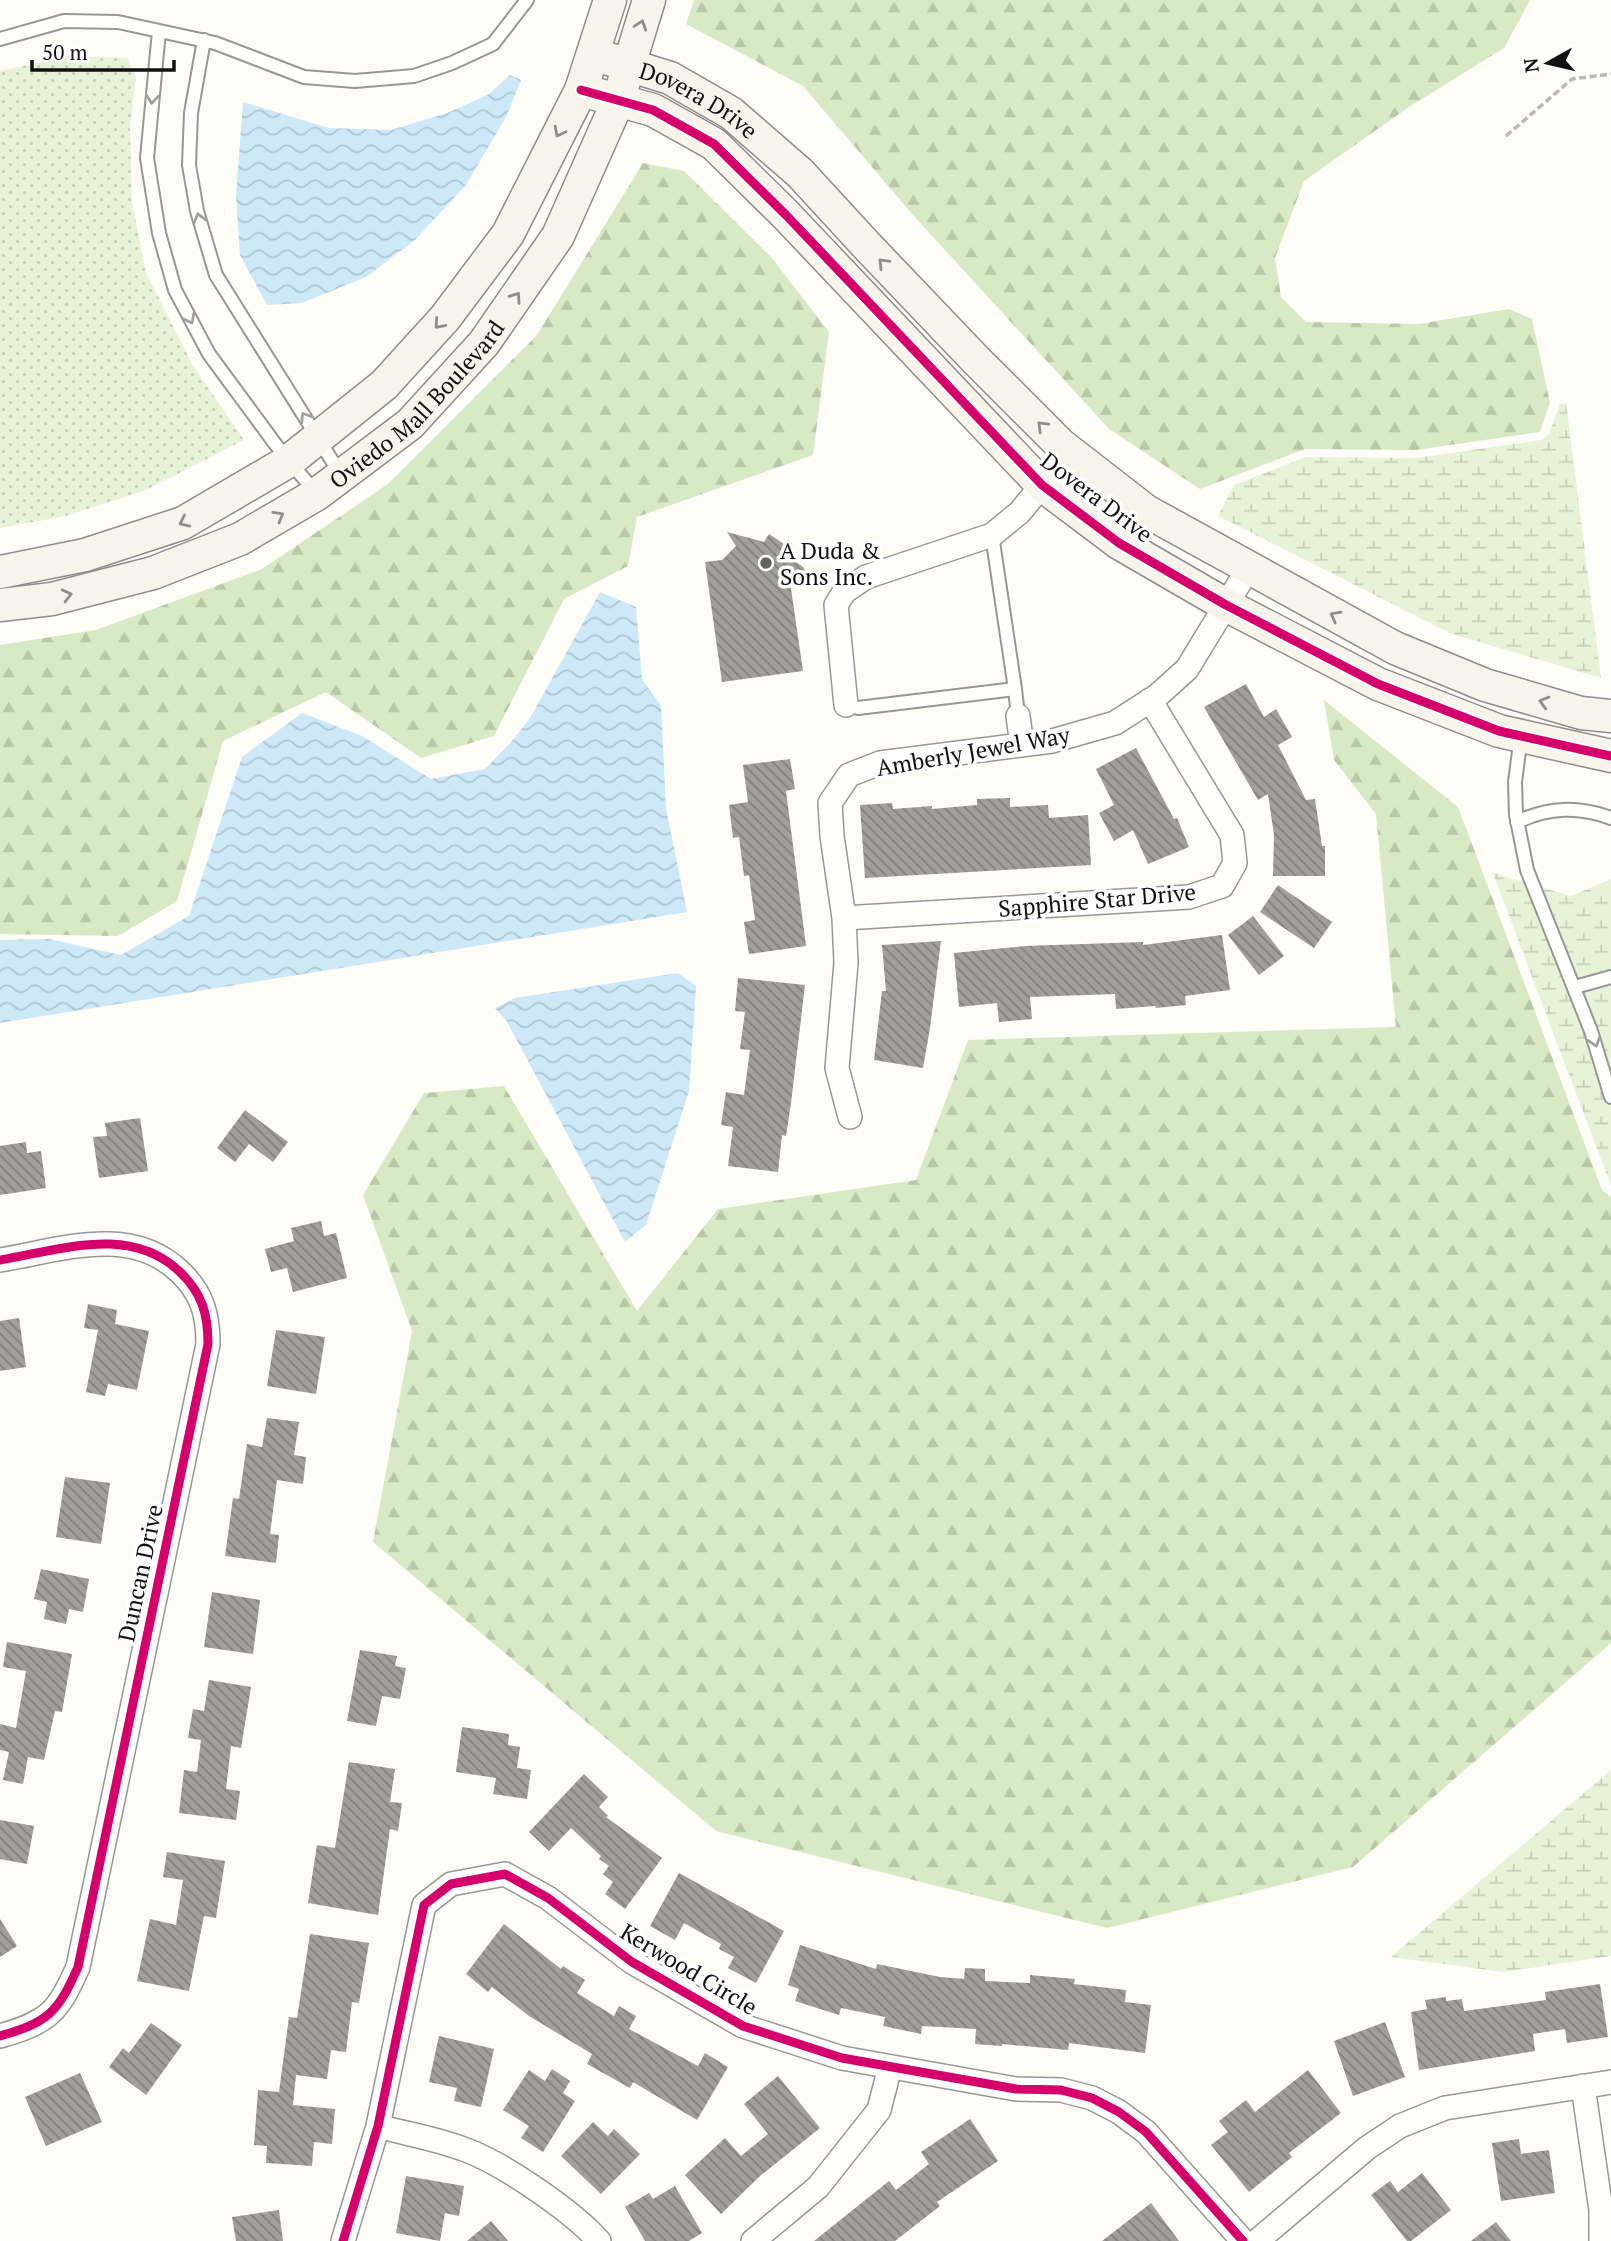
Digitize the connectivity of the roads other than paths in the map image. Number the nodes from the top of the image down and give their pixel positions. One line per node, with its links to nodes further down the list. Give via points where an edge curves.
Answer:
1 (527, 0): 6 (lane, via 494,44 414,76 355,81 304,77)
2 (610, 0): 7 (street, Oviedo Mall Boulevard)
3 (649, 0): 8 (street, Oviedo Mall Boulevard, one-way to 3)
4 (159, 31): 5 (lane, via 118,22 64,21); 6 (lane); 12 (lane, one-way to 12, via 146,158 172,278 209,354)
5 (0, 39)
6 (204, 40): 11 (lane, one-way to 6, via 216,275 197,211 189,152)
7 (593, 54): 8 (street, Dovera Drive); 9 (street, Oviedo Mall Boulevard)
8 (628, 65): 10 (street, Oviedo Mall Boulevard); 16 (street, Dovera Drive, one-way to 8, via 1146,511 1061,445 800,173 731,113 670,78)
9 (581, 90): 10 (street, Dovera Drive); 11 (street, Oviedo Mall Boulevard, one-way to 11, via 508,234 445,318 384,385)
10 (618, 100): 13 (street, Oviedo Mall Boulevard, one-way to 10, via 410,424 484,343 558,236); 14 (street, Dovera Drive, via 653,110 714,144)
11 (318, 438): 12 (street, Oviedo Mall Boulevard); 13 (lane)
12 (289, 461): 13 (lane); 17 (street, Oviedo Mall Boulevard, one-way to 17, via 183,523 85,555)
13 (329, 485): 19 (street, Oviedo Mall Boulevard, one-way to 13, via 52,599 153,573 240,539)
14 (1042, 485): 15 (street, via 1020,512); 18 (street, Dovera Drive, via 1119,543)
15 (992, 535): 20 (lane); 22 (street, via 866,577 844,592 835,606)
16 (1248, 569): 18 (street, Amberly Jewel Way); 24 (street, Dovera Drive, one-way to 16, via 1581,713 1485,685 1395,649)
17 (0, 572)
18 (1226, 605): 21 (street, Amberly Jewel Way, via 1186,668); 25 (street, Dovera Drive, via 1378,684)
19 (0, 606)
20 (1015, 689): 22 (lane, via 859,708); 23 (lane)
21 (1150, 700): 26 (street, Amberly Jewel Way, via 1115,723); 30 (street, Sapphire Star Drive, via 1232,835 1235,863 1222,886 1189,897)
22 (846, 705)
23 (1018, 716): 26 (street)
24 (1611, 716)
25 (1521, 736): 27 (street, Dovera Drive); 29 (lane, via 1515,782)
26 (1023, 745): 30 (street, Amberly Jewel Way, via 880,763 849,775 830,803)
27 (1611, 756)
28 (1611, 818): 29 (lane, via 1562,808)
29 (1517, 822): 32 (lane, via 1527,870)
30 (844, 918): 34 (street, Amberly Jewel Way, via 846,963 837,1068)
31 (1611, 977): 32 (lane)
32 (1575, 987): 33 (lane, one-way to 33)
33 (1611, 1097)
34 (850, 1117)
35 (0, 1259): 36 (street, Duncan Drive, via 102,1243 131,1244 153,1252 188,1279 202,1299 208,1320 208,1344 78,1967 63,2000 49,2015)
36 (0, 2036)
37 (890, 2067): 40 (street, Kerwood Circle, via 842,2058 743,2026 632,1962 548,1898 505,1874 451,1884 424,1905); 43 (street, via 879,2110 817,2187); 44 (street, Kerwood Circle, via 1092,2098 1146,2132)
38 (1611, 2082): 39 (street)
39 (1583, 2086): 45 (street, via 1445,2108 1400,2126 1367,2148); 46 (street, via 1601,2210)
40 (377, 2126): 41 (street, Kerwood Circle); 42 (street, via 466,2150 506,2170 587,2227)
41 (343, 2241)
42 (599, 2241)
43 (753, 2241)
44 (1243, 2241)
45 (1257, 2241)
46 (1601, 2241)

